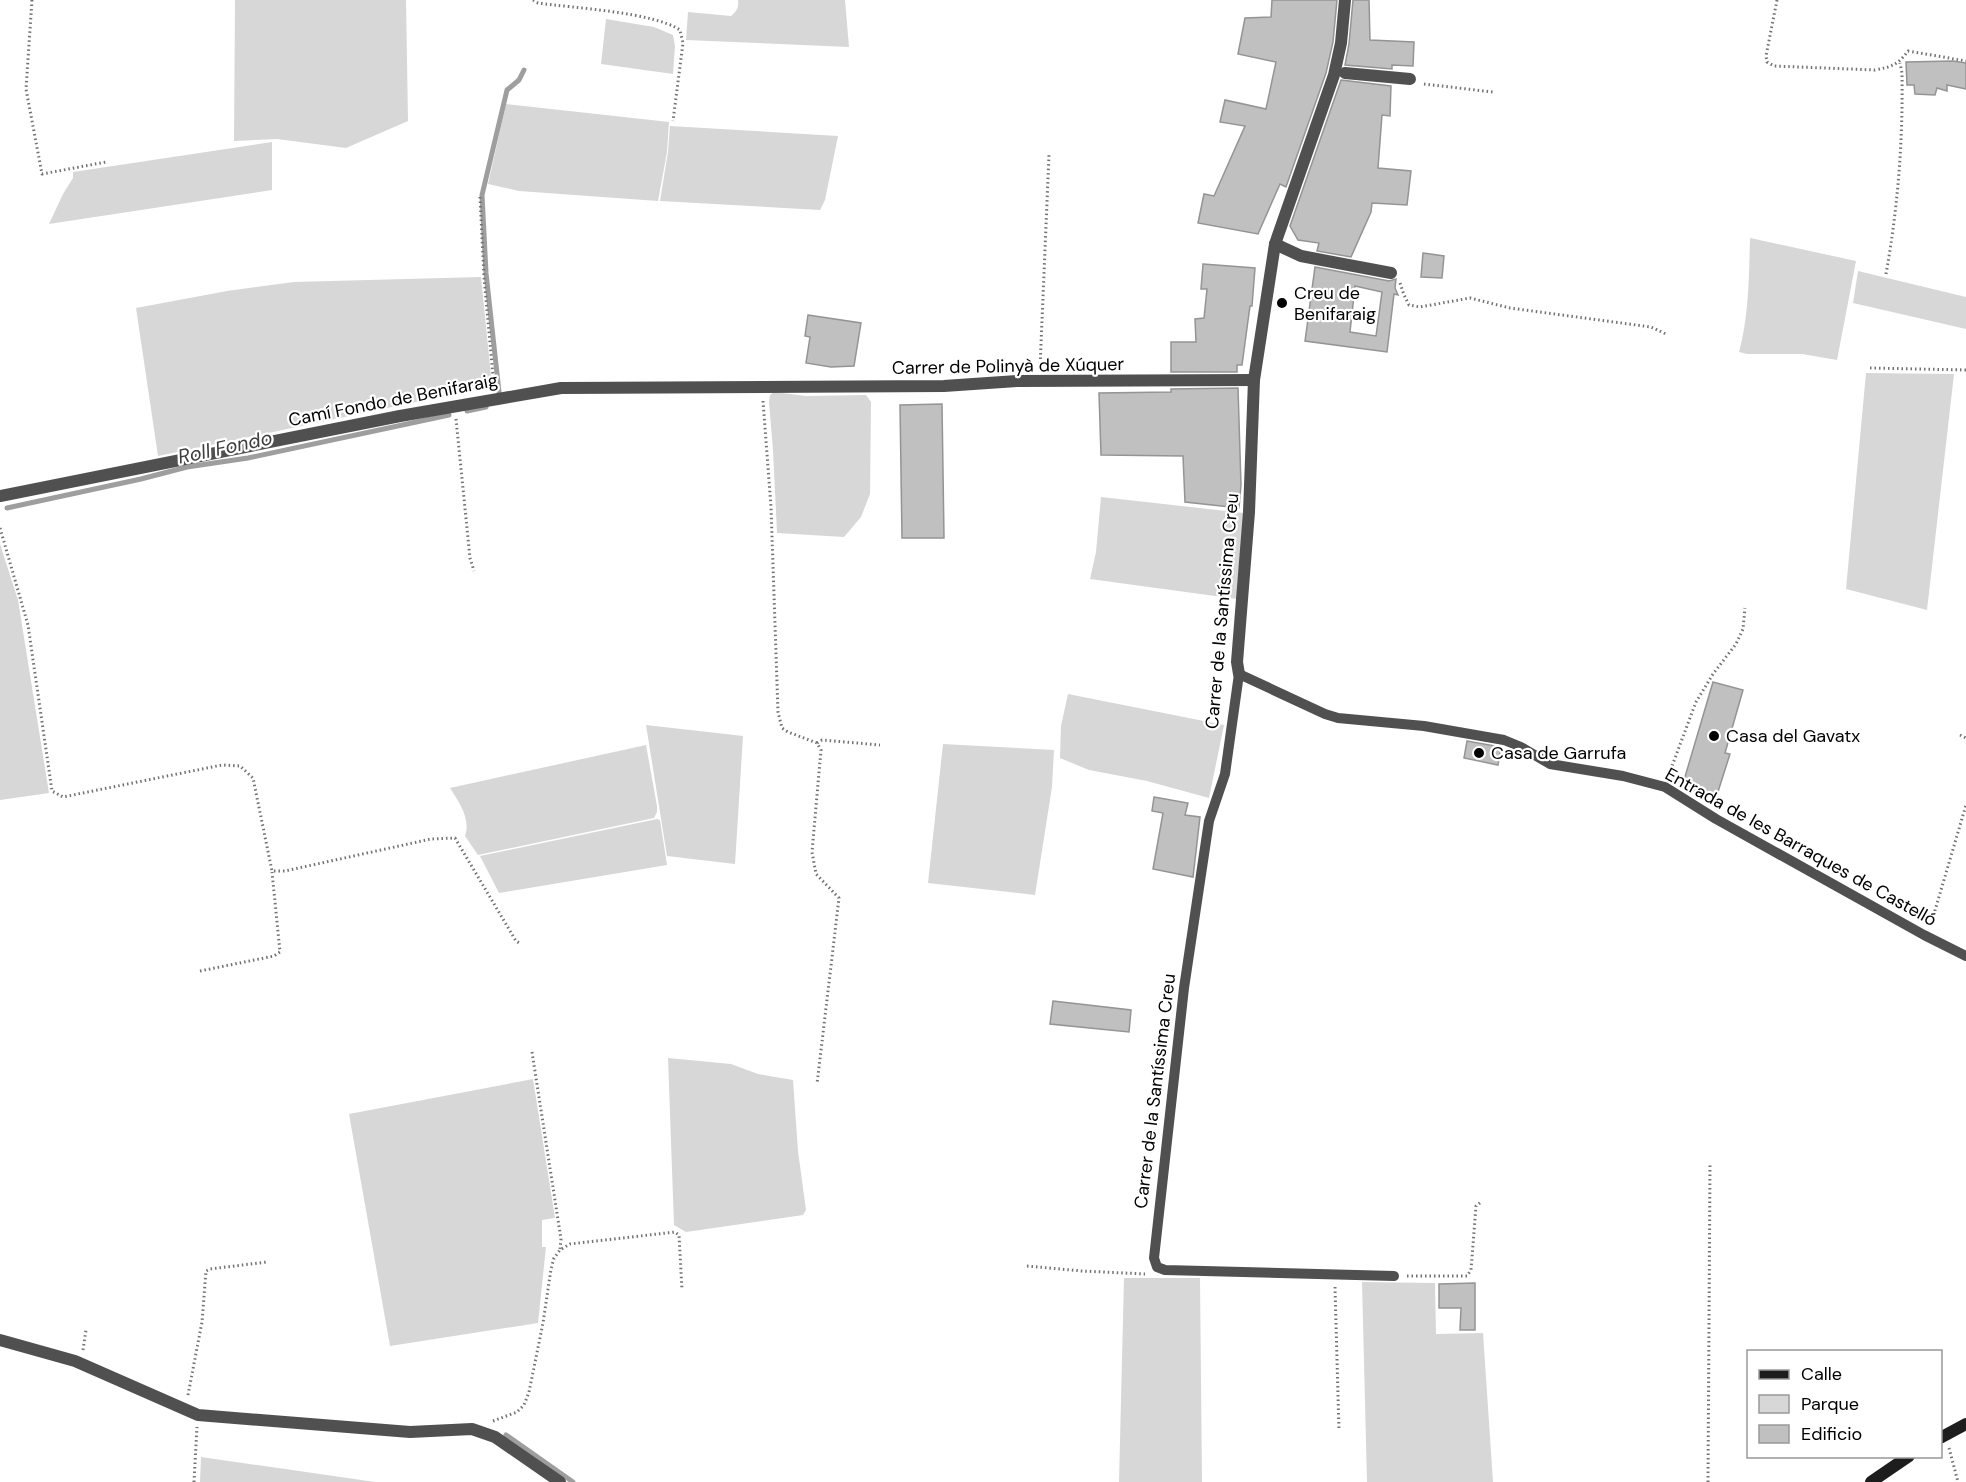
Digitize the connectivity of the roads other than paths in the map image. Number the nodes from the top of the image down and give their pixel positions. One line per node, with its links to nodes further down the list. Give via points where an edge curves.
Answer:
1 (1345, 0): 4 (street, Carrer de la Santíssima Creu, via 1336,70)
2 (1345, 73): 3 (street)
3 (1410, 79)
4 (1275, 244): 5 (street, via 1301,256); 6 (street, Carrer de la Santíssima Creu)
5 (1391, 273)
6 (1254, 380): 7 (street, Carrer de Polinyà de Xúquer); 9 (street, Carrer de la Santíssima Creu, via 1249,512 1236,662)
7 (762, 387): 8 (street, Camí Fondo de Benifaraig, via 561,388)
8 (0, 496)
9 (1239, 674): 10 (lane, Entrada de les Barraques de Castelló, via 1338,718 1424,726 1504,740 1551,764 1623,776 1665,788); 11 (lane, Carrer de la Santíssima Creu, via 1225,774 1209,821 1184,988 1154,1258 1157,1267 1165,1270)
10 (1966, 956)
11 (1394, 1276)
12 (0, 1340): 16 (street, via 75,1361 198,1415 410,1432 472,1429 495,1437)
13 (1966, 1424): 14 (street)
14 (1943, 1436)
15 (1906, 1458): 17 (street)
16 (560, 1482)
17 (1871, 1482)

